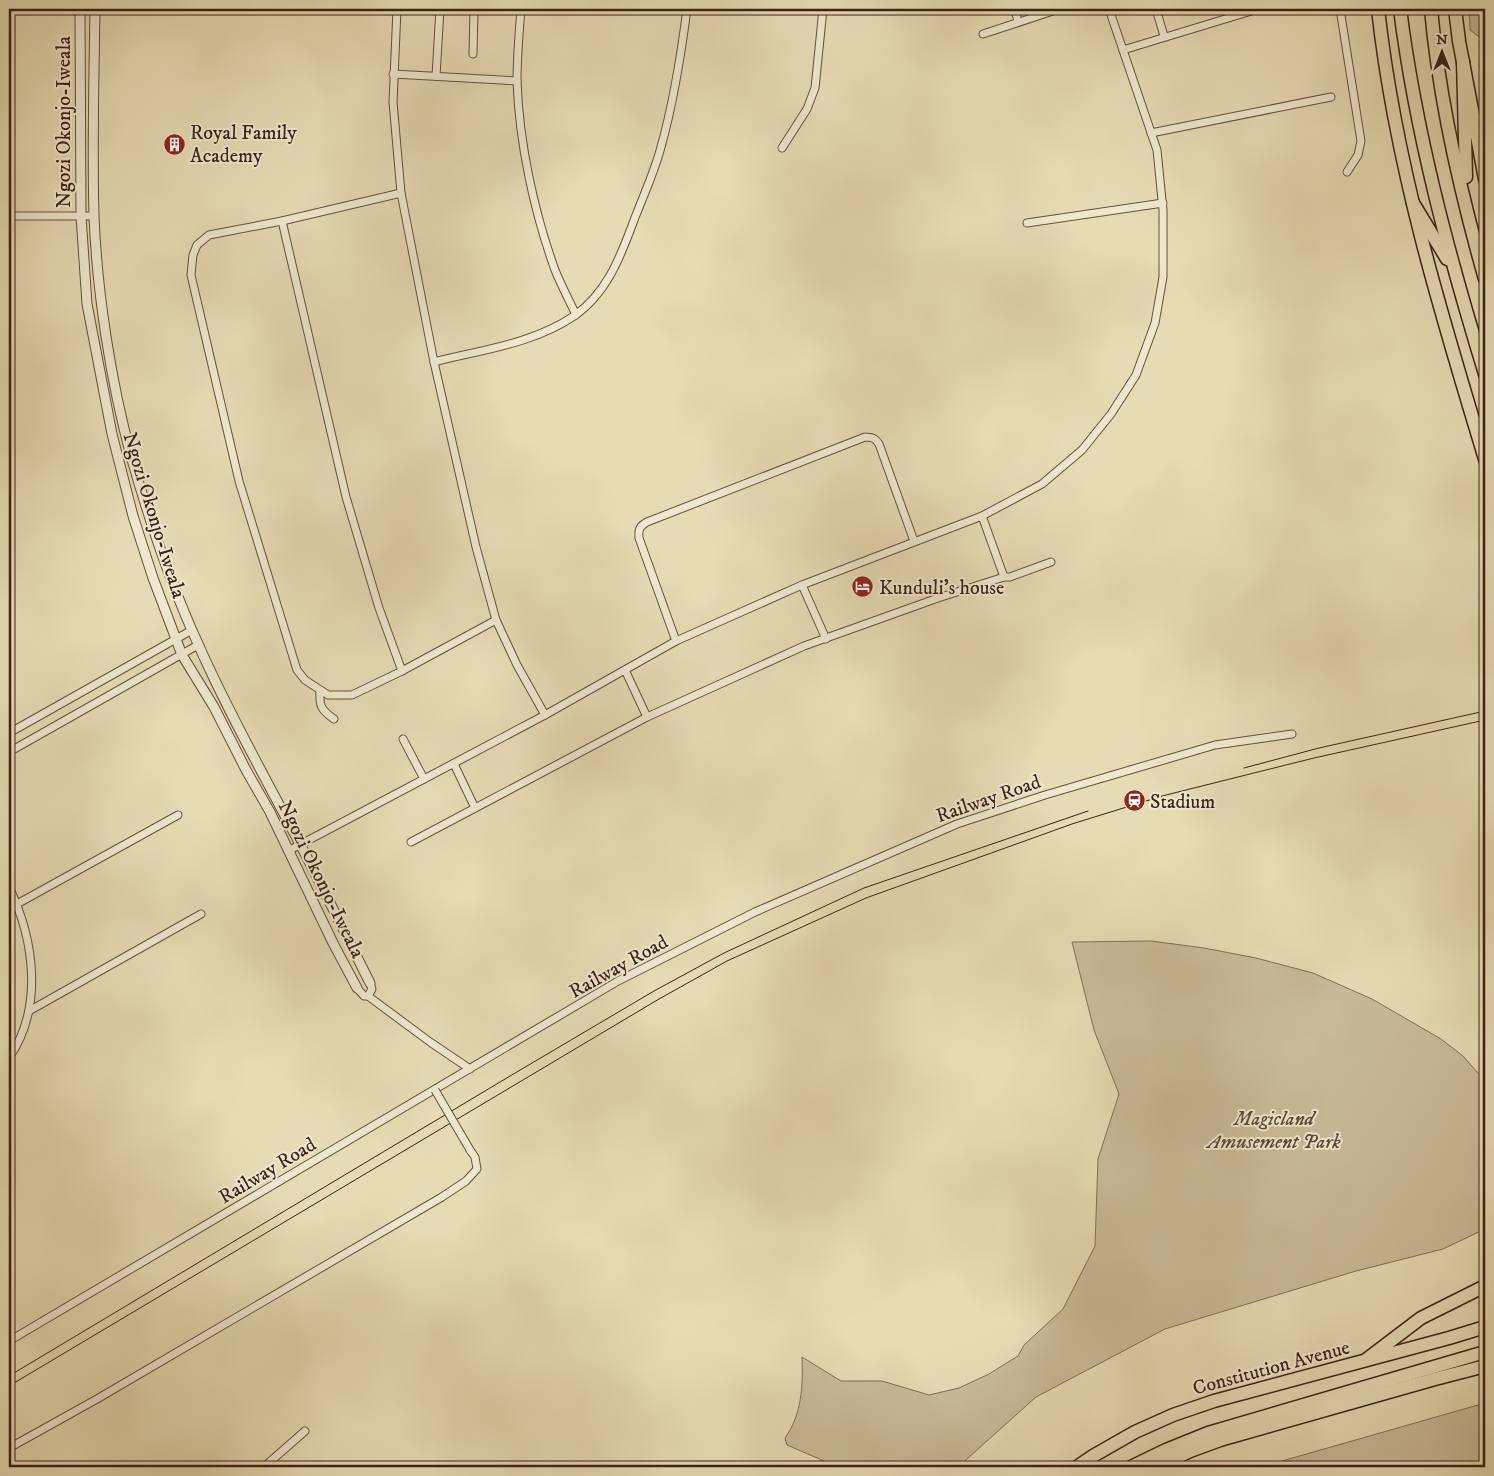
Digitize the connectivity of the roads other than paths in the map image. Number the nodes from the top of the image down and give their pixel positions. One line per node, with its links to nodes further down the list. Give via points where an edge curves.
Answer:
1 (80, 9): 38 (street, Ngozi Okonjo-Iweala)
2 (95, 9): 39 (street, Ngozi Okonjo-Iweala)
3 (397, 9): 25 (street)
4 (440, 9): 26 (street)
5 (474, 9): 23 (street)
6 (521, 9): 27 (street)
7 (687, 9): 44 (street, via 676,87 656,165 614,270 605,286)
8 (823, 9): 30 (street, via 815,88 807,109)
9 (1015, 9): 19 (street)
10 (1059, 9): 19 (street)
11 (1109, 9): 22 (street)
12 (1156, 9): 21 (street)
13 (1258, 9): 21 (street)
14 (1340, 9): 31 (street, via 1361,141 1358,155)
15 (1378, 9): 35 (highway, via 1383,54)
16 (1400, 9): 42 (highway, via 1424,148)
17 (1431, 9): 36 (highway)
18 (1455, 9): 24 (highway)
19 (1018, 22): 20 (street)
20 (983, 34)
21 (1164, 36): 22 (street)
22 (1123, 50): 29 (street)
23 (473, 54)
24 (1463, 61): 32 (highway); 36 (highway)
25 (394, 74): 26 (street); 33 (street)
26 (436, 76): 27 (street)
27 (518, 81): 44 (street, via 528,169 541,222 556,272)
28 (1331, 97): 29 (street)
29 (1151, 133): 34 (street, via 1157,150)
30 (782, 148)
31 (1347, 172)
32 (1485, 178)
33 (401, 193): 40 (street); 45 (street)
34 (1163, 203): 41 (street); 48 (street, via 1163,277 1155,323 1136,376 1082,450 1042,484)
35 (1413, 203): 42 (highway); 47 (highway, via 1444,325)
36 (1466, 212): 43 (highway)
37 (9, 216): 38 (street)
38 (80, 216): 39 (street); 55 (street, Ngozi Okonjo-Iweala, via 87,304 112,434 133,516)
39 (94, 216): 54 (street, Ngozi Okonjo-Iweala, via 104,316 129,446 170,575)
40 (282, 220): 61 (street, via 346,497 379,608); 62 (street, via 209,235 197,245 191,275 239,481 269,581 297,670)
41 (1027, 223)
42 (1454, 271): 46 (highway)
43 (1485, 279)
44 (576, 315): 45 (street, via 517,341)
45 (434, 362): 53 (street)
46 (1485, 374)
47 (1485, 459)
48 (982, 516): 49 (street); 51 (street)
49 (914, 542): 52 (street); 57 (street, via 879,444 871,437 647,522 638,531)
50 (1051, 562): 51 (street)
51 (1004, 577): 56 (street)
52 (802, 585): 56 (street); 57 (street)
53 (496, 620): 61 (street); 63 (street)
54 (192, 630): 55 (street); 58 (street, Ngozi Okonjo-Iweala)
55 (176, 639): 59 (street, Ngozi Okonjo-Iweala); 66 (street)
56 (826, 639): 64 (street)
57 (676, 641): 60 (street)
58 (198, 645): 59 (street); 75 (street, Ngozi Okonjo-Iweala)
59 (182, 654): 69 (street); 76 (street, Ngozi Okonjo-Iweala, via 214,707)
60 (625, 670): 63 (street); 64 (street)
61 (402, 671): 62 (street, via 352,696)
62 (320, 690): 65 (street, via 320,703)
63 (546, 715): 70 (street)
64 (646, 717): 72 (street)
65 (334, 719)
66 (9, 734)
67 (1292, 734): 85 (street, Railway Road, via 1215,745 957,824 755,912 618,981)
68 (403, 739): 71 (street)
69 (9, 752)
70 (454, 764): 71 (street); 72 (street)
71 (424, 780): 75 (street)
72 (475, 808): 74 (street)
73 (178, 815): 78 (street)
74 (411, 842)
75 (300, 844): 76 (street); 80 (street, Ngozi Okonjo-Iweala)
76 (288, 851): 81 (street, Ngozi Okonjo-Iweala)
77 (9, 887): 78 (street)
78 (17, 904): 83 (street, via 30,950)
79 (202, 914): 83 (street)
80 (370, 983): 82 (street, via 372,989)
81 (357, 988): 82 (street)
82 (368, 996): 85 (street)
83 (29, 1011): 84 (street, via 24,1030)
84 (9, 1058)
85 (470, 1069): 86 (street, Railway Road)
86 (435, 1090): 89 (street, Railway Road); 94 (street, bridge, via 475,1158 477,1169 466,1181)
87 (1485, 1286): 91 (highway, via 1421,1318)
88 (1485, 1326): 91 (highway, Constitution Avenue)
89 (9, 1341)
90 (1485, 1352): 97 (highway, via 1208,1433)
91 (1364, 1361): 96 (highway, Constitution Avenue, via 1173,1415 1135,1432)
92 (1485, 1366): 98 (highway, via 1220,1440)
93 (306, 1431): 95 (street)
94 (9, 1448)
95 (264, 1467)
96 (1077, 1467)
97 (1131, 1467)
98 (1157, 1467)

